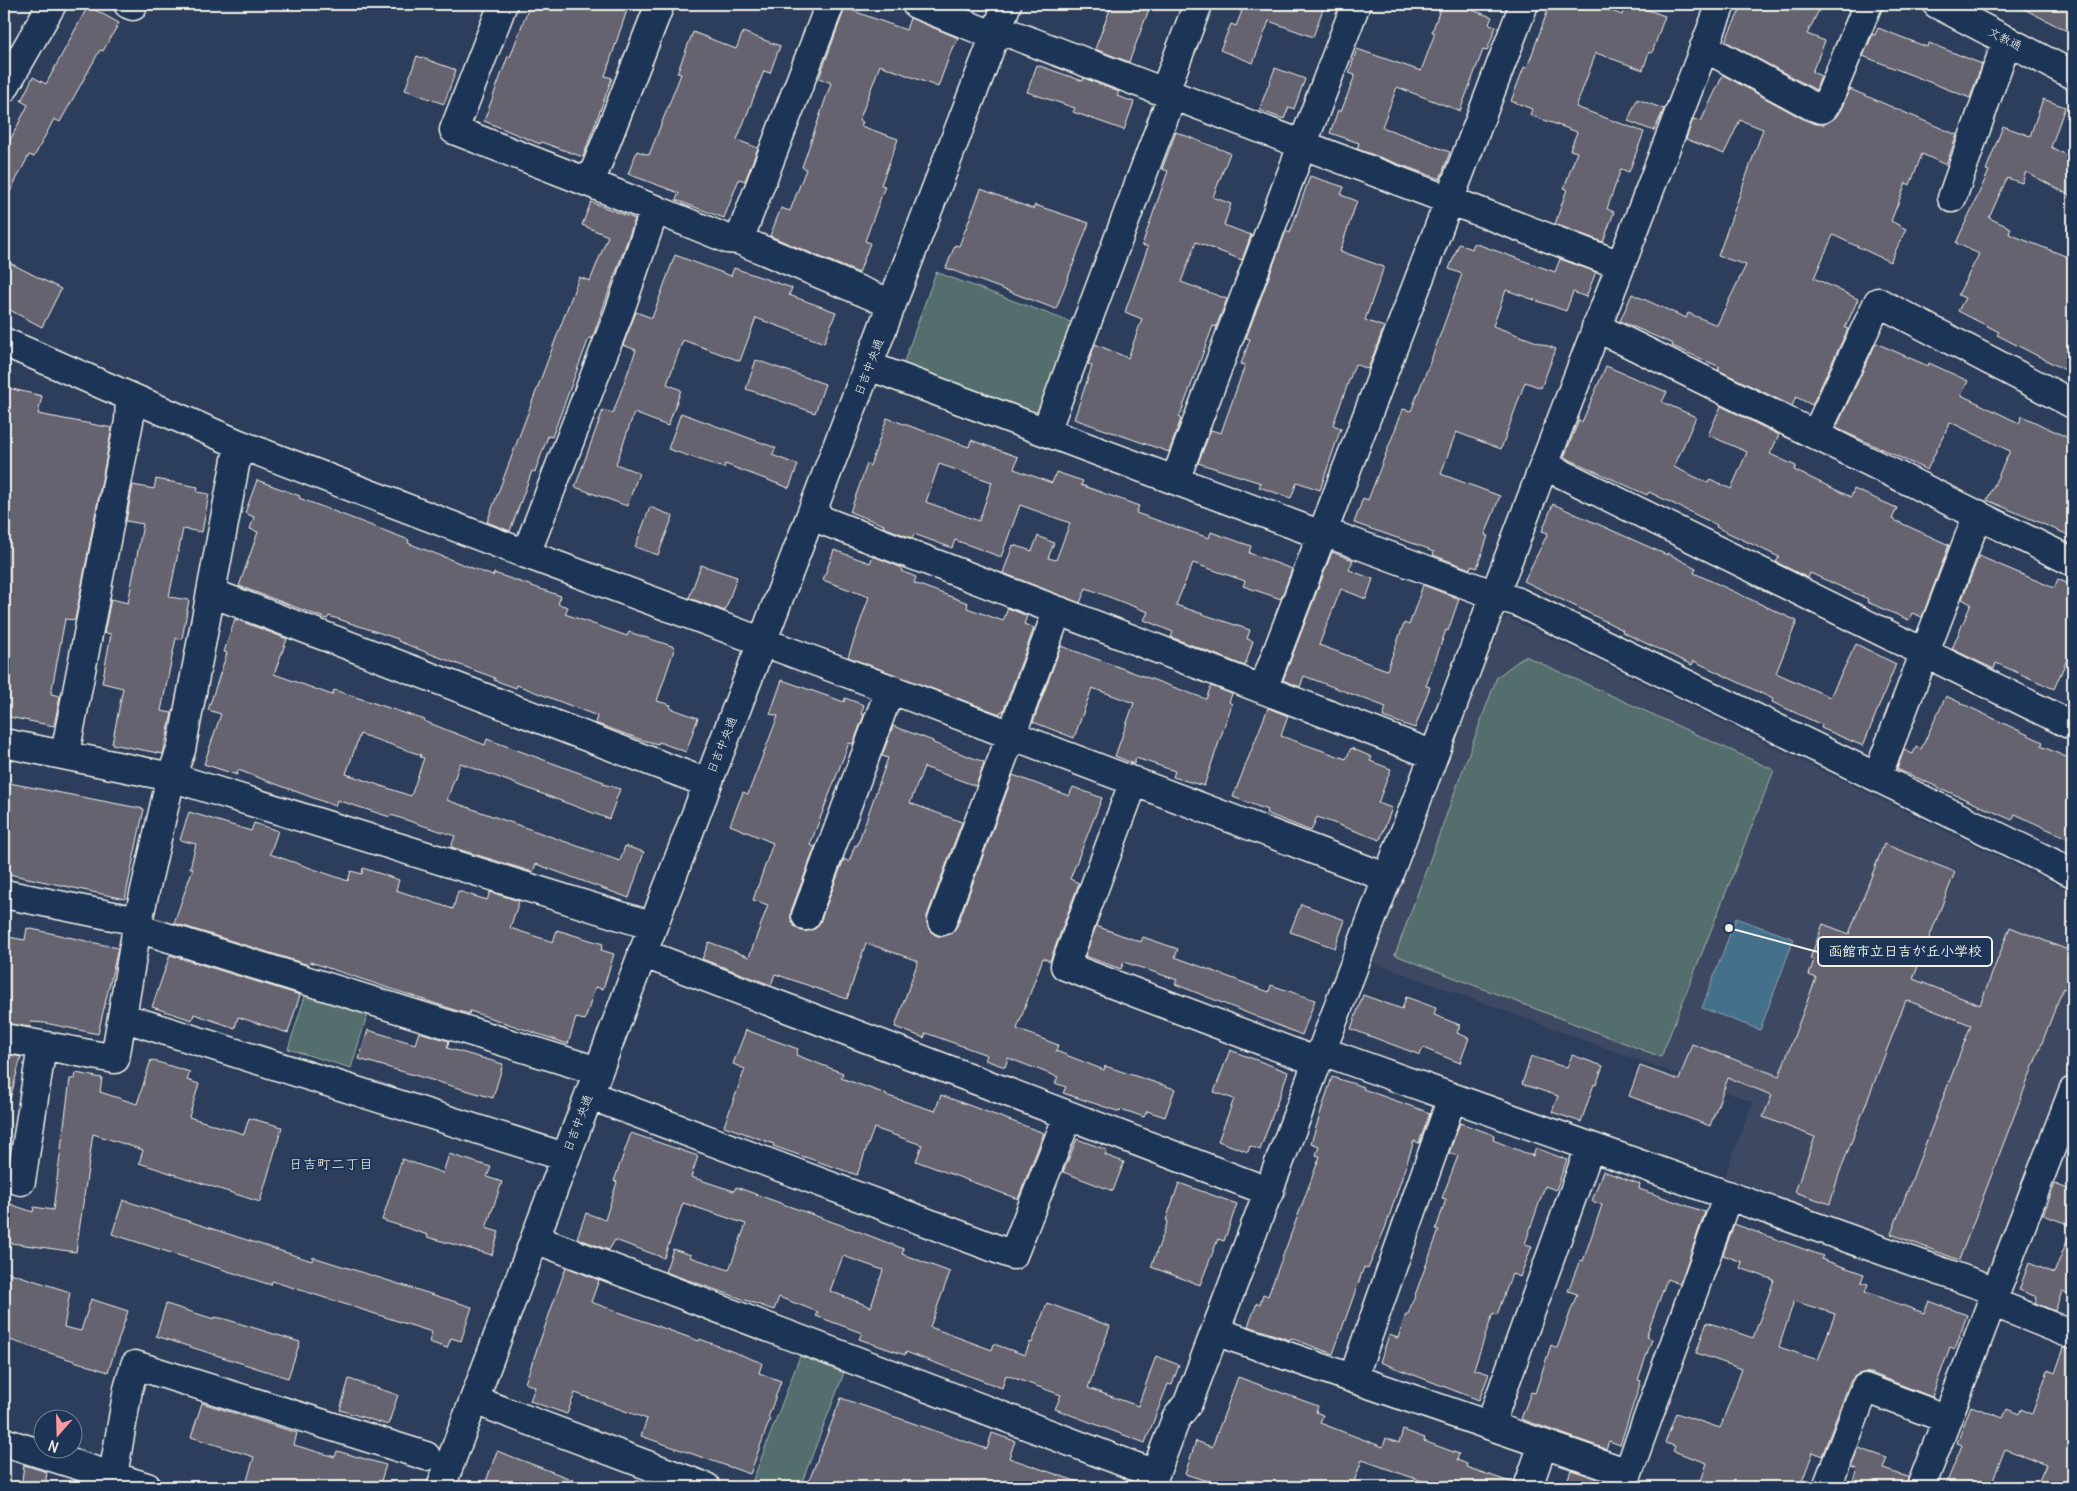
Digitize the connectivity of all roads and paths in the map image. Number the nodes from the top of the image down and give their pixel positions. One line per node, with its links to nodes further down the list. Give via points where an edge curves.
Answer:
1 (52, 4): 17 (street)
2 (503, 4): 20 (street, via 454,130)
3 (660, 4): 20 (street)
4 (830, 4): 24 (street)
5 (916, 4): 13 (street)
6 (1007, 4): 13 (street, 日吉中央通)
7 (1198, 4): 18 (street)
8 (1356, 4): 19 (street)
9 (1524, 4): 22 (street)
10 (1721, 4): 15 (street)
11 (1868, 4): 15 (street, via 1826,106 1821,109)
12 (1937, 4): 14 (street, 文教通)
13 (997, 32): 18 (street); 26 (street, 日吉中央通)
14 (2007, 40): 16 (street, 文教通); 21 (street)
15 (1704, 47): 25 (street)
16 (2073, 75)
17 (4, 88)
18 (1168, 95): 19 (street); 32 (street)
19 (1302, 146): 22 (street); 36 (street)
20 (590, 183): 23 (street)
21 (1952, 198)
22 (1450, 202): 25 (street); 39 (street)
23 (655, 210): 24 (street, via 728,239); 40 (street)
24 (739, 240): 26 (street)
25 (1620, 265): 27 (street)
26 (892, 304): 29 (street, 日吉中央通)
27 (1596, 327): 33 (street); 35 (street)
28 (4, 342): 30 (street)
29 (869, 366): 32 (street); 38 (street, 日吉中央通)
30 (130, 398): 34 (street); 52 (street)
31 (2073, 404): 33 (street, via 1878,302)
32 (1046, 431): 36 (street)
33 (1816, 434): 37 (street)
34 (239, 444): 40 (street); 42 (street)
35 (1544, 465): 43 (street); 46 (street)
36 (1175, 480): 39 (street)
37 (1978, 514): 41 (street); 46 (street)
38 (812, 516): 44 (street); 45 (street, 日吉中央通)
39 (1323, 533): 43 (street); 48 (street)
40 (526, 554): 45 (street)
41 (2073, 562)
42 (212, 593): 54 (street, via 181,750); 57 (street)
43 (1495, 595): 53 (street); 55 (street, via 1518,602)
44 (1060, 611): 48 (street); 50 (street, via 1052,623)
45 (763, 642): 47 (street); 57 (street, 日吉中央通)
46 (1925, 653): 49 (street); 55 (street)
47 (890, 689): 50 (street); 61 (street)
48 (1263, 689): 53 (street)
49 (2073, 726)
50 (1011, 734): 56 (street); 62 (street)
51 (4, 743): 52 (street)
52 (65, 754): 54 (street)
53 (1434, 755): 59 (street)
54 (170, 777): 63 (street); 64 (street)
55 (1877, 777): 58 (street)
56 (1134, 781): 59 (street); 69 (street, via 1066,966)
57 (707, 783): 64 (street, 日吉中央通)
58 (2073, 873)
59 (1388, 878): 69 (street)
60 (4, 894): 63 (street)
61 (806, 916)
62 (942, 921)
63 (138, 924): 66 (street); 70 (street)
64 (652, 926): 65 (street, 日吉中央通)
65 (642, 953): 70 (street, 日吉中央通); 73 (street)
66 (122, 1017): 68 (street, via 115,1059); 75 (street)
67 (4, 1038): 68 (street)
68 (42, 1046): 76 (street, via 22,1181)
69 (1320, 1056): 72 (street); 77 (street)
70 (593, 1083): 73 (street, via 1013,1255); 75 (street, 日吉中央通)
71 (2073, 1091): 80 (street)
72 (1452, 1098): 74 (street); 83 (street)
73 (1068, 1116): 77 (street)
74 (1590, 1147): 78 (street); 86 (street)
75 (565, 1157): 79 (street, 日吉中央通)
76 (4, 1176)
77 (1270, 1192): 81 (street)
78 (1728, 1195): 80 (street); 90 (street)
79 (535, 1239): 84 (street, 日吉中央通); 91 (street)
80 (1994, 1296): 82 (street); 85 (street)
81 (1217, 1328): 83 (street, via 1232,1337); 91 (street, via 1188,1404 1176,1419)
82 (2073, 1335)
83 (1353, 1378): 86 (street)
84 (474, 1400): 94 (street, 日吉中央通); 95 (street)
85 (1947, 1419): 97 (street, via 1865,1388); 98 (street)
86 (1490, 1425): 88 (street)
87 (4, 1442): 92 (street)
88 (1543, 1444): 90 (street); 96 (street)
89 (426, 1456): 92 (street, via 135,1365)
90 (1627, 1480)
91 (1152, 1481)
92 (111, 1482): 93 (street)
93 (147, 1487)
94 (441, 1487)
95 (706, 1487)
96 (1528, 1487)
97 (1827, 1487)
98 (1921, 1487)

